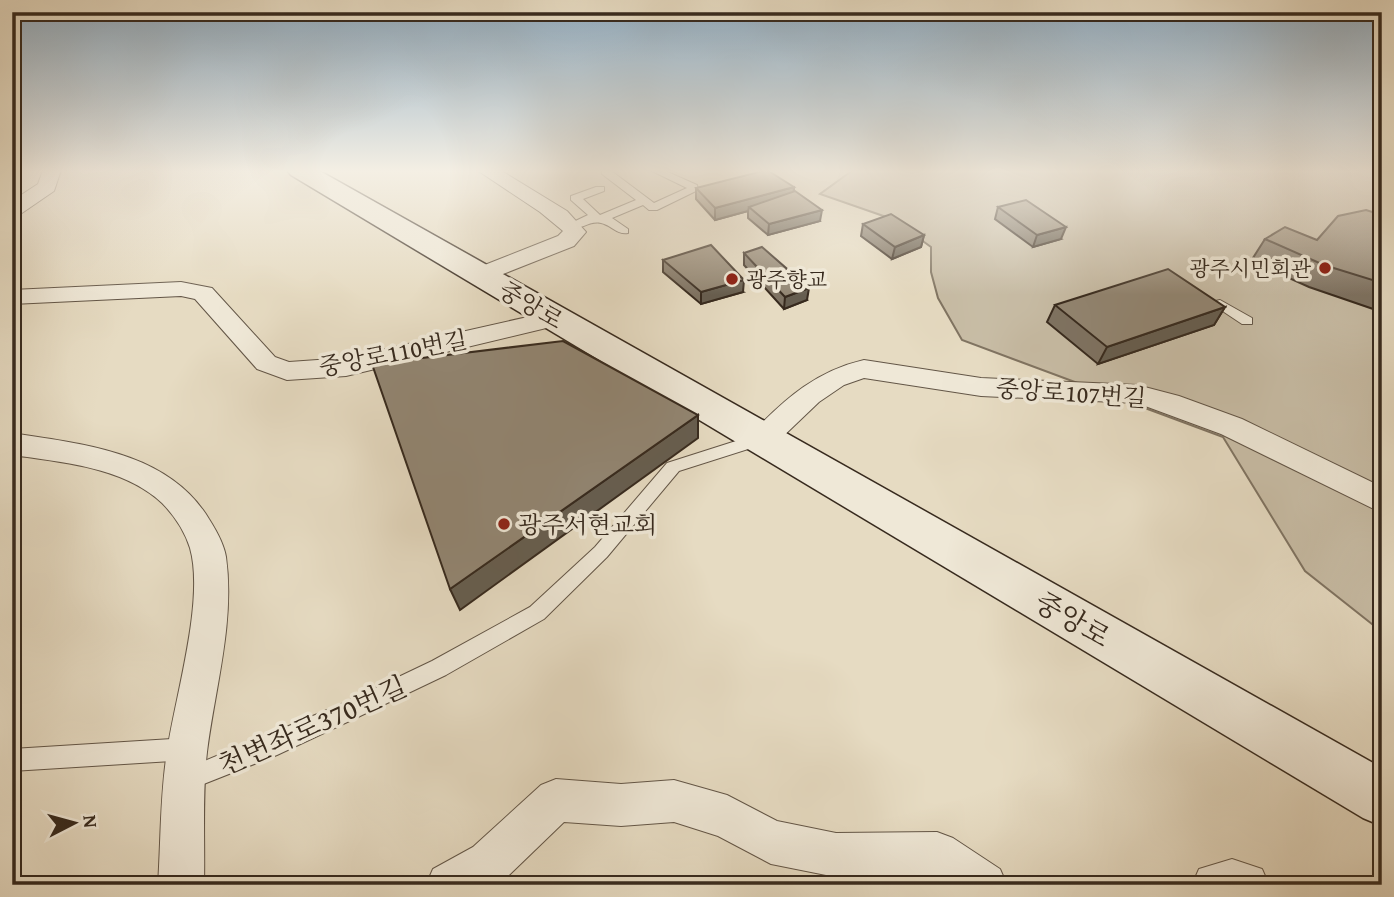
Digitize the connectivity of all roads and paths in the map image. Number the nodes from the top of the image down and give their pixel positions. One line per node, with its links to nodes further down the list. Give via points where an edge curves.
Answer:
1 (372, 212): 8 (main road, 중앙로)
2 (548, 212): 6 (street)
3 (593, 212): 5 (lane)
4 (614, 212): 5 (lane)
5 (599, 217): 6 (lane); 7 (lane)
6 (573, 229): 8 (street, via 566,241)
7 (624, 231)
8 (480, 275): 11 (main road, 중앙로)
9 (12, 297): 11 (street, 중앙로110번길, via 181,289 203,293 266,363 287,371 346,367)
10 (1194, 311): 12 (lane, via 1220,303)
11 (554, 319): 13 (main road, 중앙로)
12 (1247, 321)
13 (764, 438): 15 (street, 중앙로107번길, via 827,382 864,369 981,387 1137,394 1208,417); 17 (lane, 천변좌로370번길, via 673,467 601,552 537,613 439,668 269,747); 18 (main road, 중앙로)
14 (12, 444): 17 (street, 천변좌로370번길, via 113,464 152,481 172,494 202,536 209,555 208,608)
15 (1382, 501)
16 (12, 760): 17 (lane, 천변좌로370번길)
17 (186, 765): 19 (street, 천변좌로370번길)
18 (1382, 799)
19 (181, 885)
20 (449, 885): 21 (street, via 489,863 556,800 621,805 674,801 727,817 771,842 836,855 937,854)
21 (984, 885)

